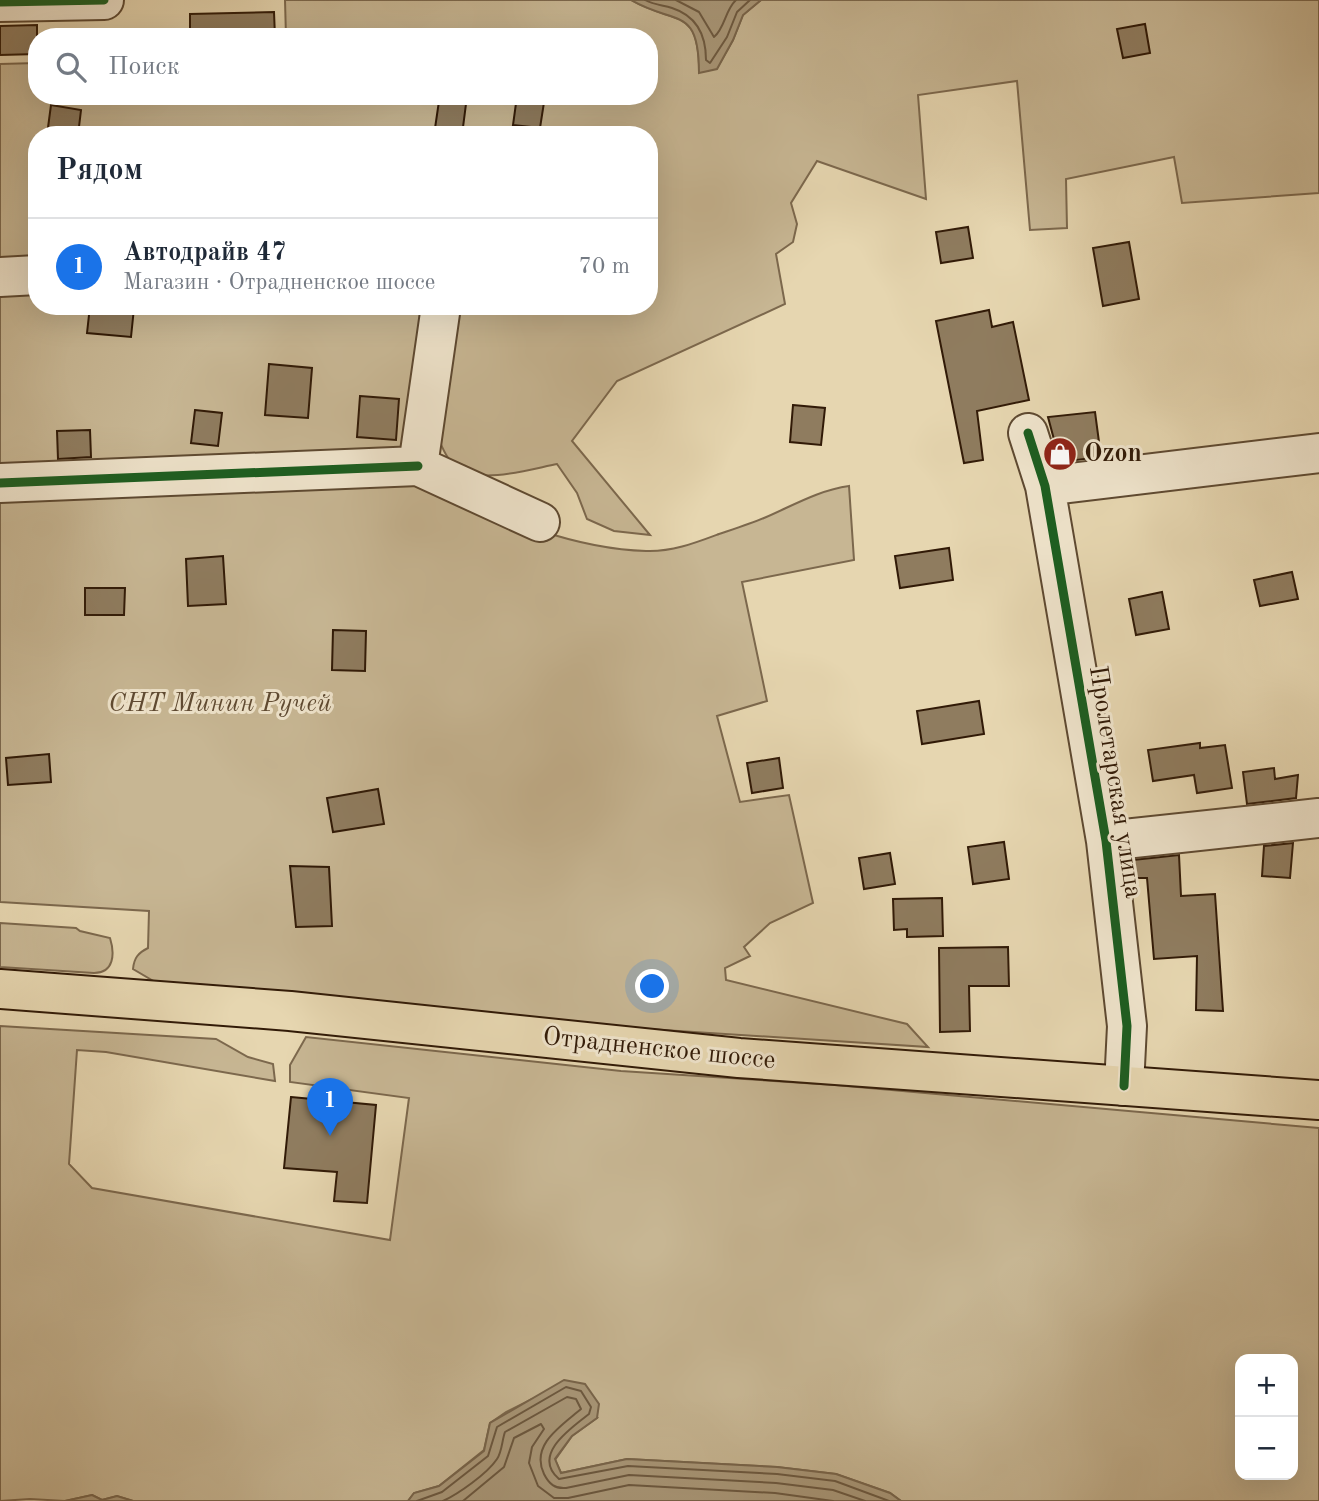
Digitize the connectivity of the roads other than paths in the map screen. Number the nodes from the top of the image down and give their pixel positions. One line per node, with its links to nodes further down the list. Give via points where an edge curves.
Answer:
1 (104, 0): 2 (street)
2 (0, 2)
3 (28, 275): 4 (street)
4 (0, 277)
5 (440, 315): 8 (street)
6 (1028, 433): 10 (street, Пролетарская улица)
7 (1319, 453): 10 (street)
8 (418, 466): 9 (street); 11 (street)
9 (0, 483)
10 (1045, 486): 13 (street, Пролетарская улица)
11 (540, 522)
12 (1319, 818): 13 (street)
13 (1106, 841): 15 (street, Пролетарская улица, via 1127,1026)
14 (0, 989): 15 (main road, Отрадненское шоссе, via 290,1011 739,1058)
15 (1124, 1086): 16 (main road, Отрадненское шоссе)
16 (1319, 1100)

